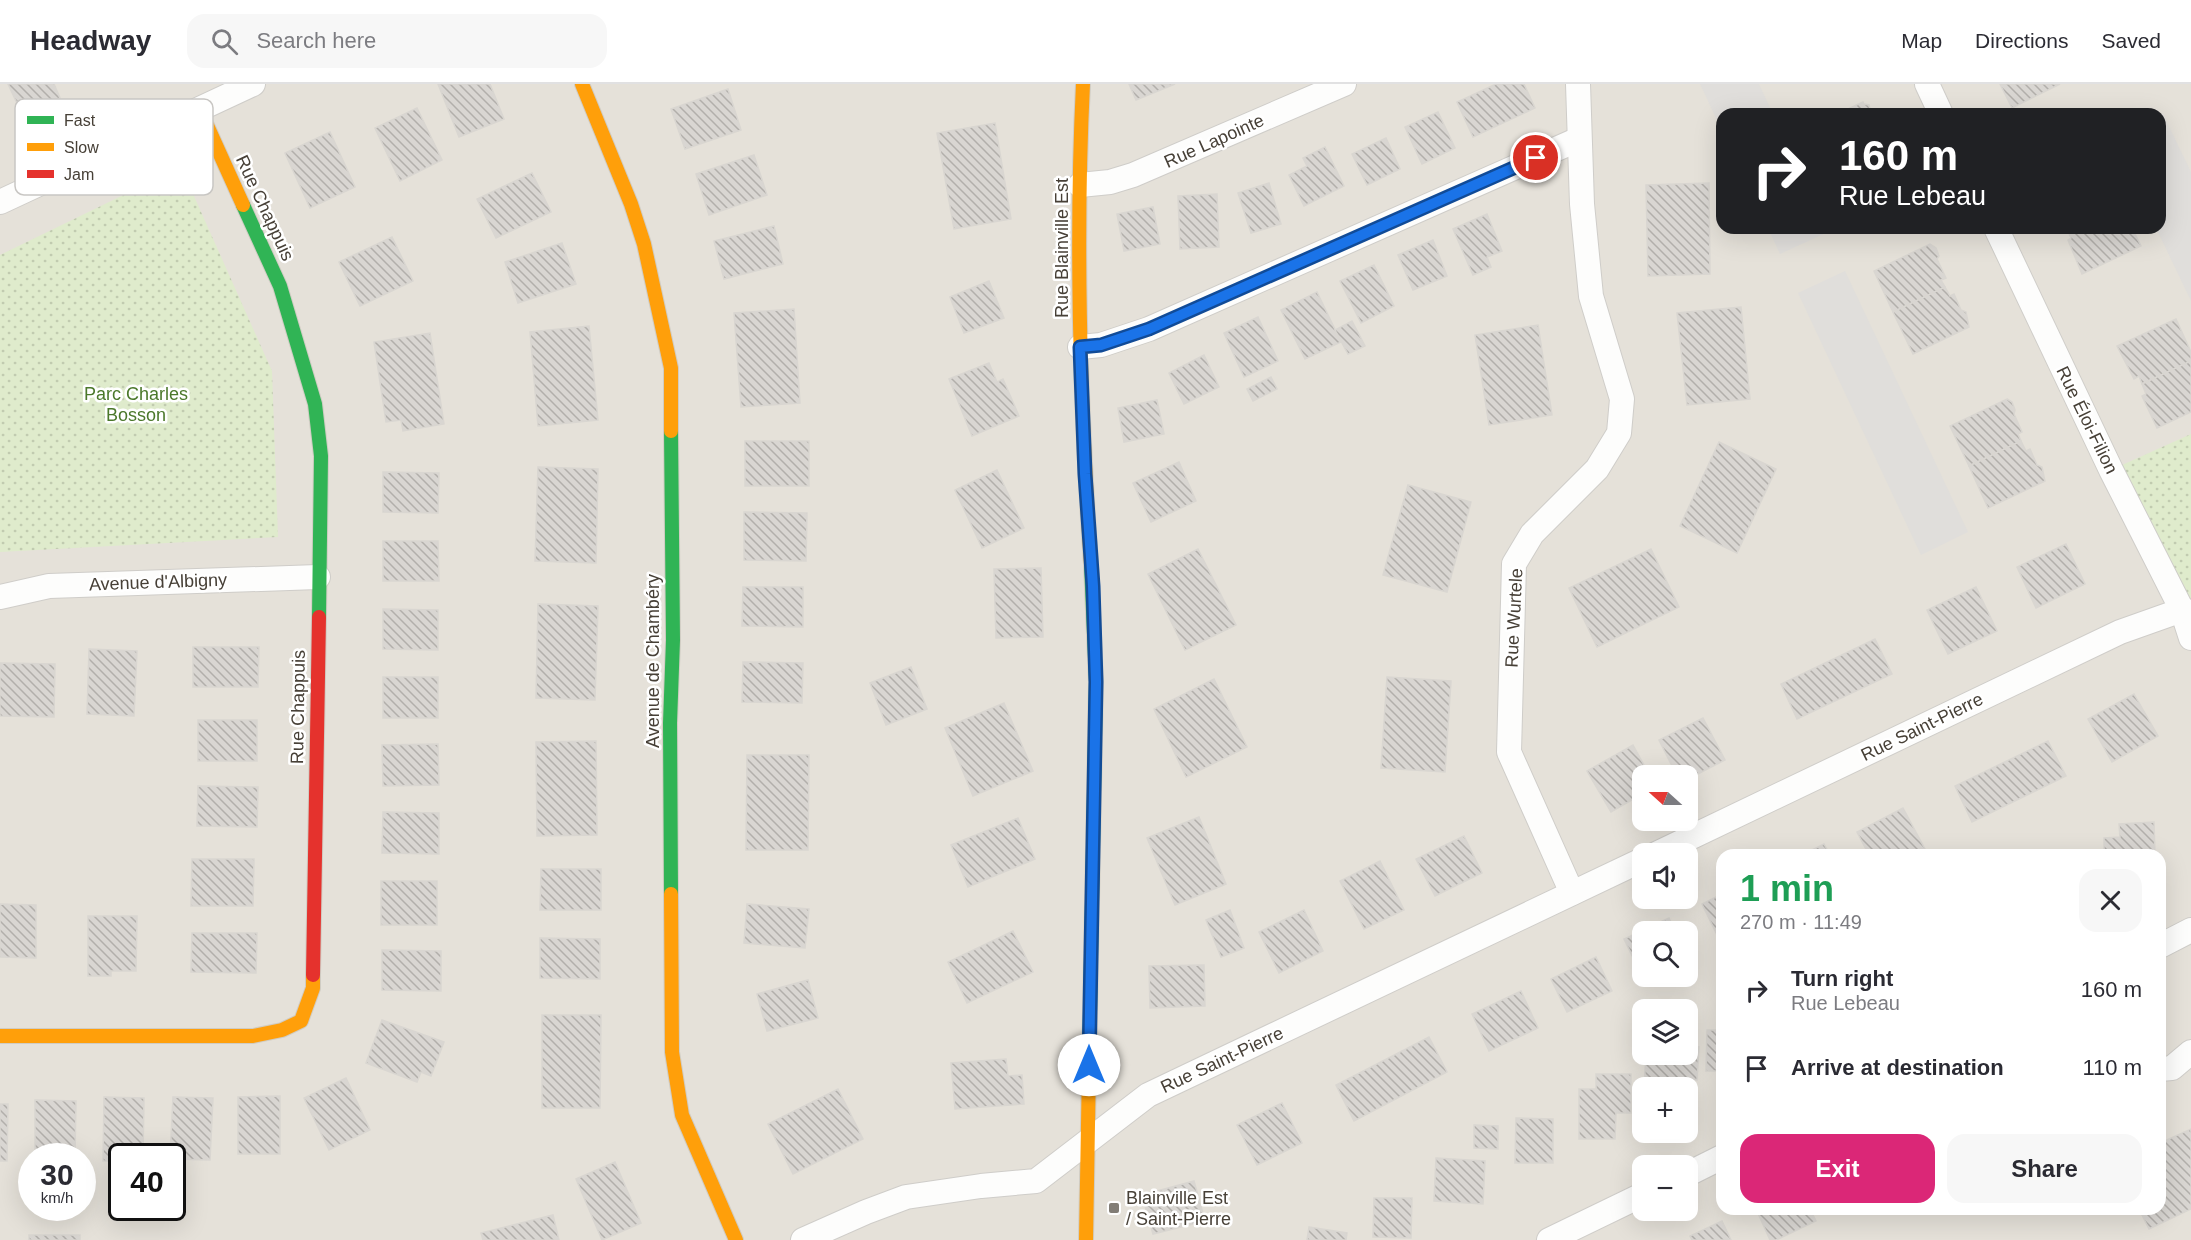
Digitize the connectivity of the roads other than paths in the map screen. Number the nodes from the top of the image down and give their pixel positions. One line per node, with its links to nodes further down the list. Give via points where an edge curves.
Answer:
1 (253, 84): 7 (street)
2 (582, 84): 32 (street, Avenue de Chambéry, via 644,244 671,368 672,1052 682,1115)
3 (1083, 84): 11 (street, Rue Blainville Est)
4 (1344, 84): 11 (street, Rue Lapointe, via 1133,176)
5 (1578, 84): 10 (street, Rue Wurtele)
6 (1927, 84): 8 (street)
7 (213, 104)
8 (1938, 108)
9 (213, 139): 16 (street, Rue Chappuis, via 280,286 315,404 321,456)
10 (1579, 139): 15 (street, via 1149,329 1101,345); 22 (street, Rue Wurtele, via 1591,296 1622,399 1619,433 1597,469 1532,534 1514,564 1509,752)
11 (1080, 185): 15 (street, Rue Blainville Est)
12 (15, 195): 13 (street)
13 (0, 202)
14 (1998, 234): 18 (street, Rue Éloi-Filion, via 2110,470)
15 (1080, 347): 28 (street, Rue Blainville Est, via 1096,682)
16 (318, 577): 17 (street, Avenue d'Albigny, via 49,586); 25 (street, Rue Chappuis, via 313,988 301,1022 253,1036)
17 (0, 597)
18 (2186, 611): 19 (street, Rue Éloi-Filion); 20 (street, Rue Saint-Pierre, via 2120,632)
19 (2191, 638)
20 (1679, 843)
21 (1632, 865): 22 (street, Rue Saint-Pierre)
22 (1572, 894): 28 (street, Rue Saint-Pierre, via 1148,1095)
23 (2191, 930): 24 (street)
24 (2166, 943)
25 (0, 1036)
26 (2191, 1052): 27 (street)
27 (2166, 1068)
28 (1087, 1143): 33 (street, Rue Saint-Pierre, via 1036,1181 906,1197); 34 (street, Rue Blainville Est)
29 (1716, 1161): 30 (street)
30 (1698, 1169)
31 (1632, 1201): 35 (street)
32 (736, 1240)
33 (803, 1240)
34 (1086, 1240)
35 (1549, 1240)

